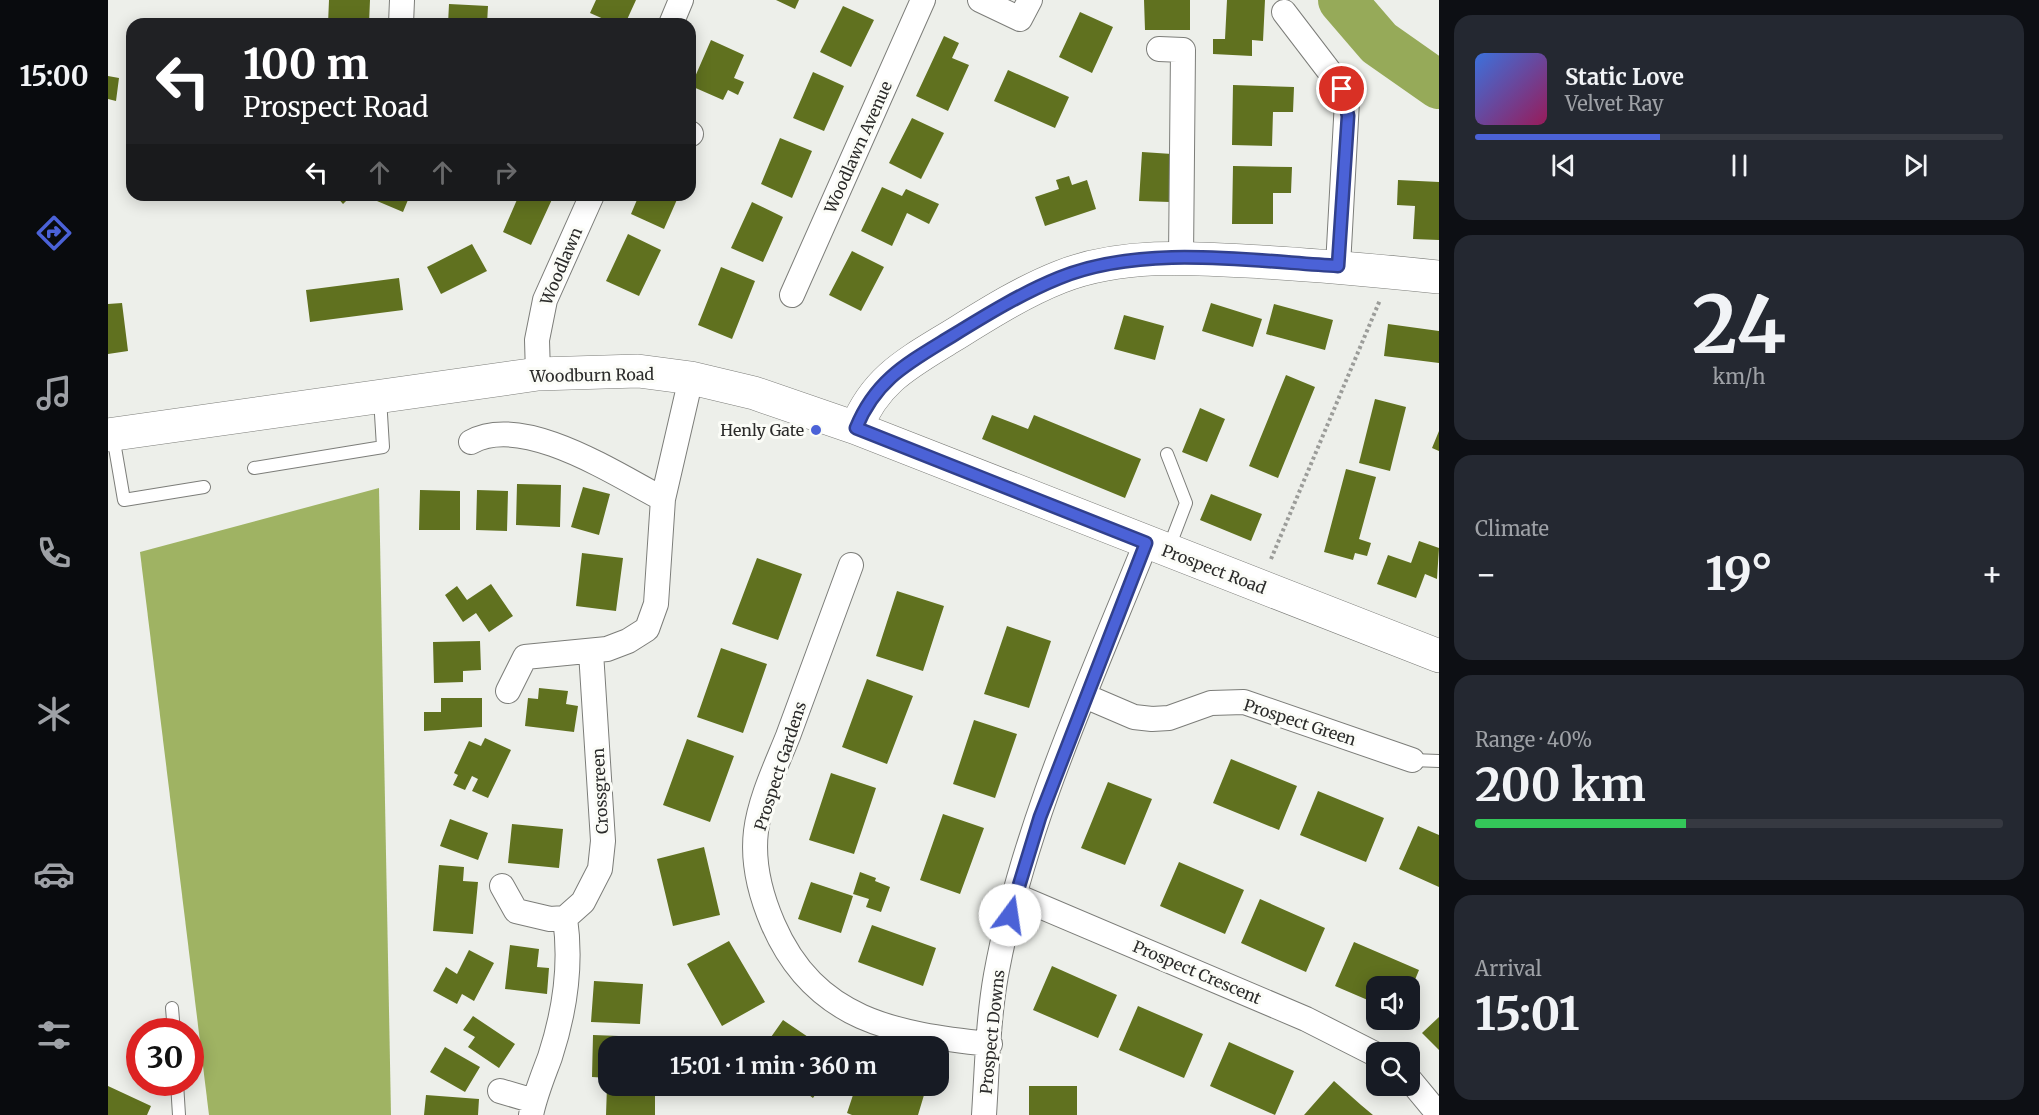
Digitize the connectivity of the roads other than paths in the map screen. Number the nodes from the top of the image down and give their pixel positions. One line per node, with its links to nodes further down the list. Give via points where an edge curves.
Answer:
1 (402, 0): 7 (street)
2 (681, 0): 8 (street)
3 (924, 0): 14 (street, Woodlawn Avenue)
4 (980, 0): 5 (street, via 1020,19)
5 (1030, 0)
6 (1284, 12): 12 (street, via 1336,80 1347,101)
7 (401, 18)
8 (673, 18)
9 (1160, 49): 11 (street, via 1183,50)
10 (589, 201): 15 (street, Woodlawn, via 545,300 537,340)
11 (1181, 258): 12 (street); 18 (street, via 1128,261 1060,277 994,311 885,382 870,397)
12 (1338, 266): 13 (street)
13 (1439, 277)
14 (792, 294)
15 (538, 375): 16 (street, Woodburn Road, via 638,371); 17 (street, Woodburn Road)
16 (691, 378): 18 (street, Woodburn Road, via 754,393); 24 (street)
17 (380, 397): 19 (street, Woodburn Road); 22 (lane, via 383,447)
18 (856, 428): 25 (street, Prospect Road)
19 (110, 435): 23 (lane, via 124,500)
20 (471, 442): 24 (street, via 485,435 507,434 549,443)
21 (1167, 454): 25 (lane, via 1186,503)
22 (254, 468)
23 (204, 487)
24 (663, 499): 27 (street, via 656,604 647,629 621,644)
25 (1157, 547): 28 (street, Prospect Road); 30 (street, Prospect Downs)
26 (851, 565): 38 (street, Prospect Gardens, via 756,830 756,868 765,907 803,975 841,1008 905,1032)
27 (591, 652): 29 (street, via 525,657); 35 (street, Crossgreen, via 602,860 590,893)
28 (1439, 656)
29 (508, 691)
30 (1085, 696): 31 (street, Prospect Green, via 1134,717 1152,719 1169,718 1211,703 1244,702); 34 (street, Prospect Downs)
31 (1412, 760): 32 (lane)
32 (1439, 761)
33 (502, 886): 35 (street, via 516,911 550,919)
34 (1014, 895): 38 (street, Prospect Downs, via 996,977); 39 (street, Prospect Crescent, via 1306,1019)
35 (565, 918): 43 (street, via 569,957 563,1004)
36 (172, 1008): 37 (lane)
37 (173, 1018)
38 (990, 1044): 45 (street, Prospect Downs)
39 (1366, 1049)
40 (500, 1091): 43 (street)
41 (1420, 1092): 46 (street)
42 (178, 1096): 44 (lane)
43 (533, 1108)
44 (179, 1115)
45 (984, 1115)
46 (1439, 1115)

